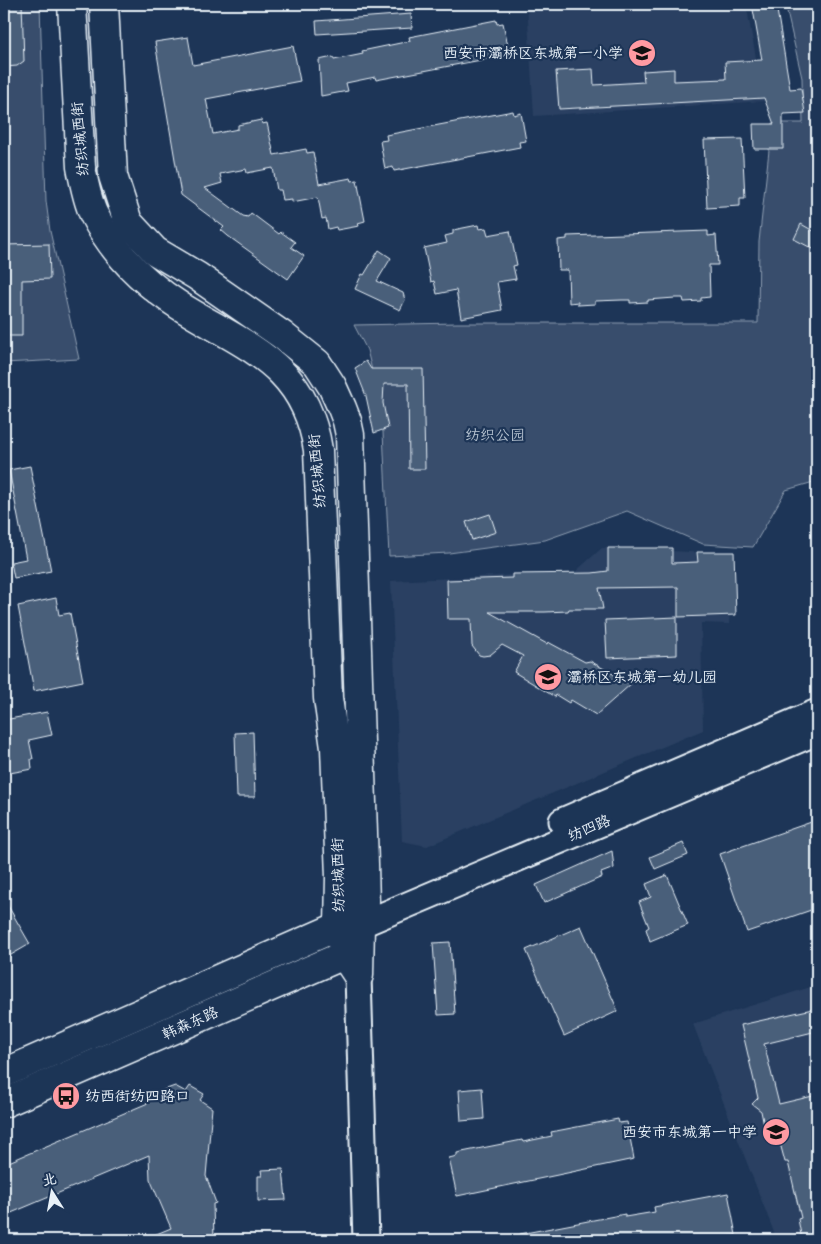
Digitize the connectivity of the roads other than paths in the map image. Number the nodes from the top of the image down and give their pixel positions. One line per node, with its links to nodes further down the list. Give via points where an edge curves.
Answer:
1 (72, 4): 5 (main road, 纺织城西街, via 81,167 94,215 120,253 151,285 284,373 299,393 316,433 340,877)
2 (104, 4): 5 (main road, 纺织城西街, via 113,176 128,222 155,251 198,276 317,363 332,386 347,421 350,445)
3 (817, 712): 5 (street, 纺四路)
4 (817, 732): 5 (street, 纺四路)
5 (355, 919): 6 (main road, 纺织城西街); 7 (main road, 韩森东路)
6 (351, 966): 8 (main road, 韩森东路); 9 (street, 纺织城西街)
7 (4, 1073)
8 (4, 1103)
9 (366, 1240)

